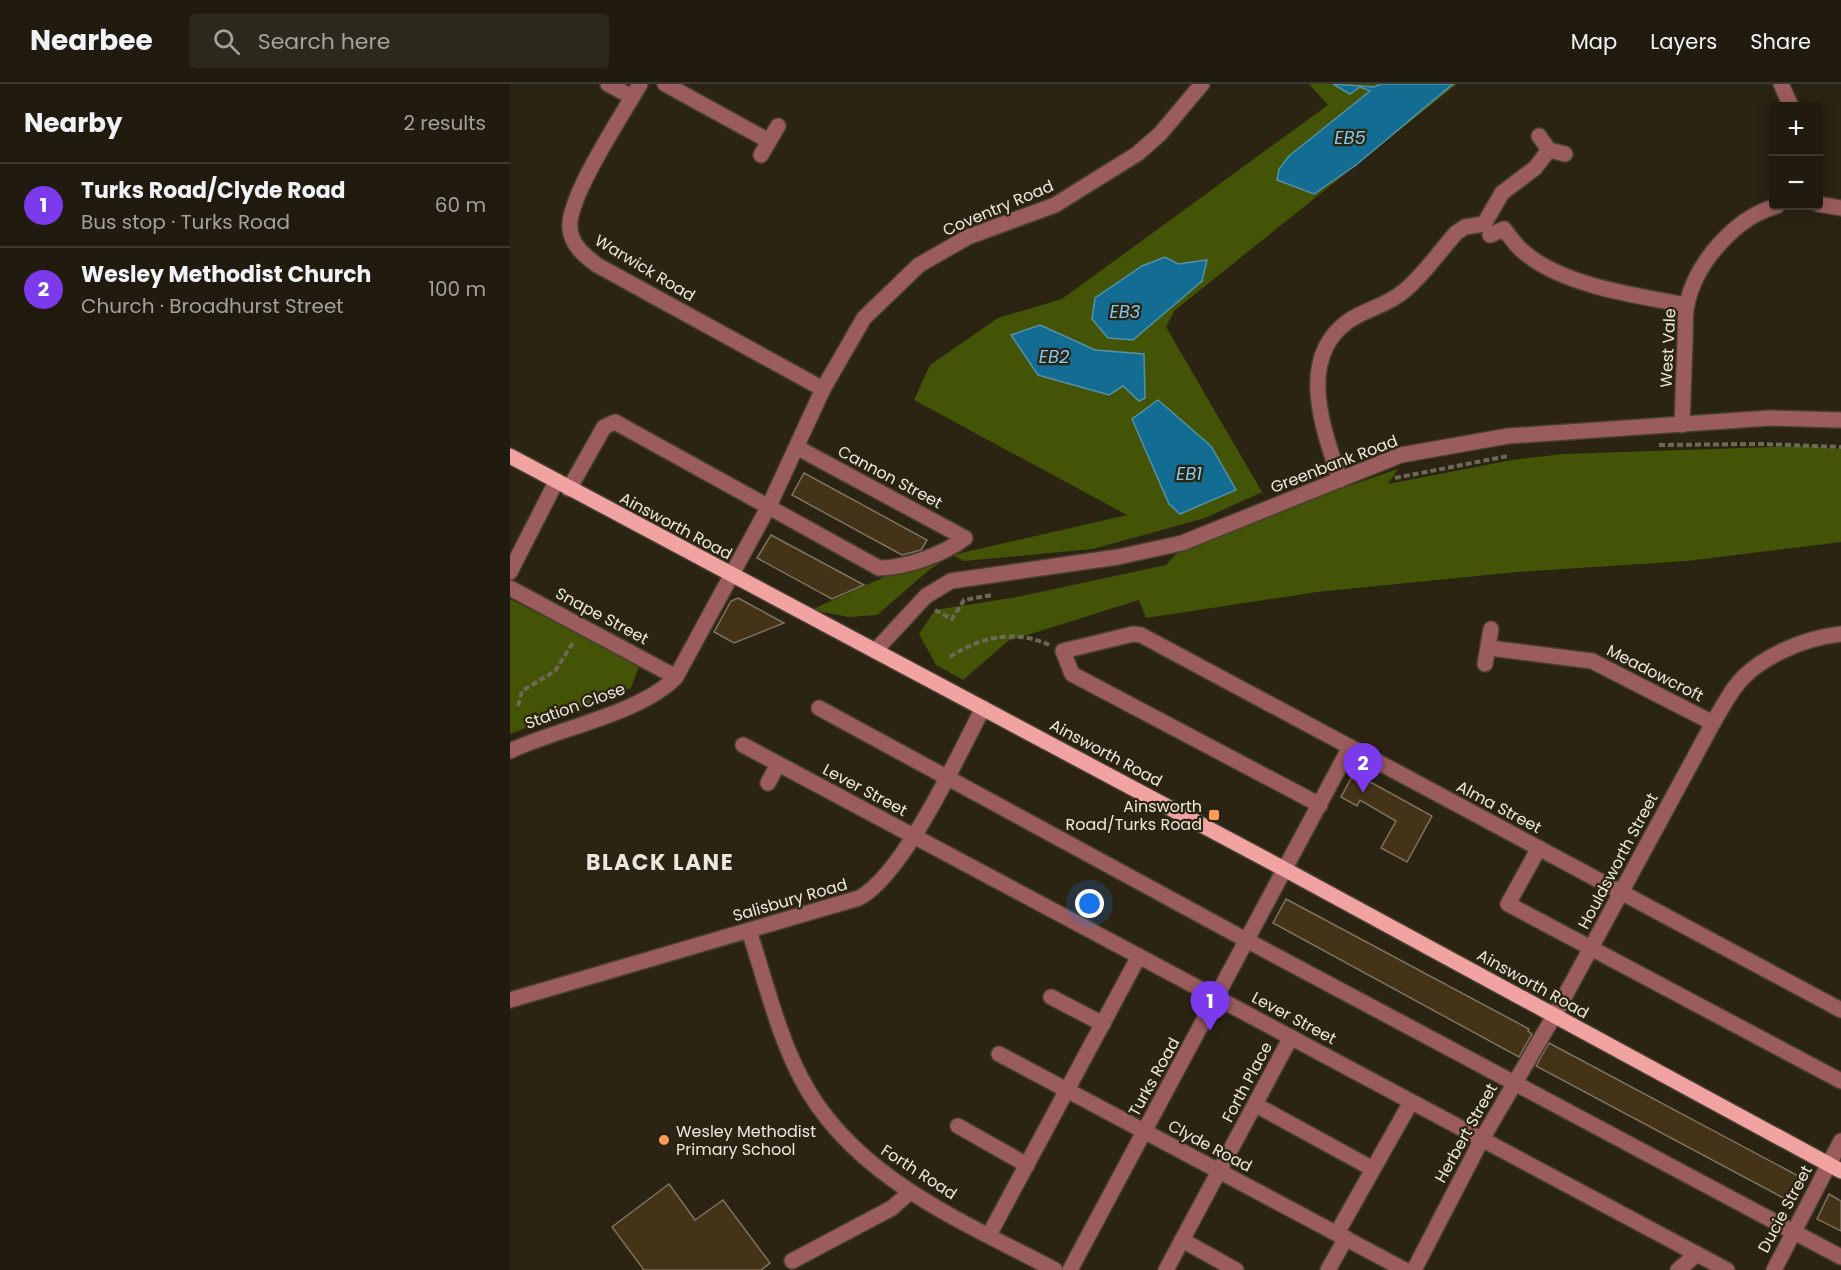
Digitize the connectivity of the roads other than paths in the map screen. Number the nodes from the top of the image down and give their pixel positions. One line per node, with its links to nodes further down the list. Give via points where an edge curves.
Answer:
1 (608, 84): 5 (street)
2 (665, 84): 9 (street)
3 (1202, 84): 18 (street, Coventry Road, via 1160,134 1127,159 1055,205 968,237 919,265 864,318)
4 (1781, 84): 6 (street)
5 (636, 91): 18 (street, Warwick Road, via 570,214 575,244 597,265)
6 (1789, 102)
7 (778, 126): 9 (street)
8 (1539, 136): 10 (street)
9 (769, 141): 12 (street)
10 (1549, 150): 11 (street); 16 (street, via 1535,168 1502,193)
11 (1565, 154)
12 (761, 155)
13 (1823, 205): 15 (street)
14 (1769, 208): 17 (street, West Vale, via 1744,221 1726,238 1710,258)
15 (1841, 208)
16 (1489, 235): 17 (street, via 1504,229 1525,254 1555,272 1614,290); 23 (street, via 1465,227 1456,233 1403,292 1351,319 1327,344 1321,355 1317,387 1323,430)
17 (1687, 305): 20 (street, West Vale)
18 (823, 389): 21 (street, Coventry Road)
19 (1841, 420): 20 (street, Greenbank Road, via 1770,418)
20 (1682, 425): 23 (street, Greenbank Road, via 1508,436 1401,455)
21 (798, 448): 25 (street, Coventry Road); 25 (street, Cannon Street, via 965,538 952,547 892,568 879,568)
22 (510, 456): 24 (main road, Ainsworth Road)
23 (1340, 480): 32 (street, Greenbank Road, via 1182,543 1118,557 951,581 926,596)
24 (563, 485): 25 (street, via 604,427 615,422); 26 (street); 27 (main road, Ainsworth Road)
25 (769, 506): 27 (street, Coventry Road)
26 (510, 572)
27 (732, 577): 32 (main road, Ainsworth Road); 34 (street, Station Close)
28 (510, 588): 34 (street, Snape Street)
29 (1491, 629): 31 (street)
30 (1841, 634): 37 (street, Meadowcroft, via 1808,641 1761,663 1736,686)
31 (1489, 648): 33 (street); 37 (street, Meadowcroft, via 1592,661)
32 (875, 651): 36 (main road, Ainsworth Road)
33 (1485, 664)
34 (676, 677): 40 (street, Station Close, via 630,706)
35 (819, 708): 42 (street)
36 (983, 708): 42 (street, Salisbury Road); 47 (main road, Ainsworth Road)
37 (1713, 723): 48 (street, Houldsworth Street)
38 (743, 745): 41 (street, Lever Street)
39 (1350, 747): 44 (street, Turks Road); 44 (street, Alma Street, via 1141,635 1063,651 1072,674); 46 (street, Alma Street)
40 (510, 751)
41 (778, 764): 43 (street); 45 (street, Lever Street)
42 (946, 778): 45 (street, Salisbury Road); 50 (street)
43 (768, 783)
44 (1320, 805): 47 (street, Turks Road)
45 (914, 836): 49 (street, Salisbury Road, via 872,891); 52 (street, Lever Street)
46 (1539, 848): 48 (street, Alma Street); 51 (street, via 1508,904)
47 (1286, 870): 50 (street, Turks Road); 57 (main road, Ainsworth Road)
48 (1621, 892): 51 (street, Houldsworth Street); 56 (street, Alma Street)
49 (749, 931): 55 (street, Salisbury Road); 74 (street, Forth Road, via 791,1057 816,1104 860,1154)
50 (1248, 941): 54 (street, Turks Road); 62 (street)
51 (1591, 948): 57 (street, Houldsworth Street); 61 (street)
52 (1139, 956): 54 (street, Lever Street); 58 (street)
53 (1051, 998): 58 (street)
54 (1217, 998): 59 (street, Lever Street); 67 (street, Turks Road)
55 (510, 1000)
56 (1841, 1010)
57 (1554, 1016): 62 (street, Herbert Street); 71 (main road, Ainsworth Road)
58 (1103, 1024): 63 (street)
59 (1291, 1037): 64 (street, Lever Street); 65 (street, Forth Place)
60 (999, 1054): 63 (street, Clyde Road)
61 (1841, 1081)
62 (1515, 1083): 68 (street, Herbert Street); 75 (street)
63 (1067, 1091): 67 (street, Clyde Road); 70 (street)
64 (1411, 1102): 68 (street, Lever Street); 72 (street)
65 (1256, 1105): 72 (street); 73 (street, Forth Place)
66 (958, 1126): 70 (street)
67 (1144, 1132): 73 (street, Clyde Road); 82 (street, Turks Road)
68 (1482, 1139): 79 (street, Lever Street); 88 (street, Herbert Street)
69 (1841, 1141): 71 (street, Ducie Street)
70 (1027, 1165): 76 (street)
71 (1835, 1168): 75 (street, Ducie Street)
72 (1373, 1169): 77 (street)
73 (1220, 1171): 77 (street, Clyde Road); 78 (street, Forth Place)
74 (910, 1192): 76 (street, Forth Road); 81 (street, via 892,1208)
75 (1794, 1232): 80 (street); 91 (street, Ducie Street)
76 (989, 1235): 83 (street, Forth Road)
77 (1342, 1236): 86 (street); 87 (street, Clyde Road)
78 (1182, 1240): 84 (street, Forth Place); 85 (street)
79 (1697, 1254): 89 (street); 90 (street, Lever Street)
80 (1841, 1257)
81 (792, 1261)
82 (1072, 1269)
83 (1055, 1270)
84 (1166, 1270)
85 (1236, 1270)
86 (1328, 1270)
87 (1405, 1270)
88 (1414, 1270)
89 (1678, 1270)
90 (1727, 1270)
91 (1774, 1270)

